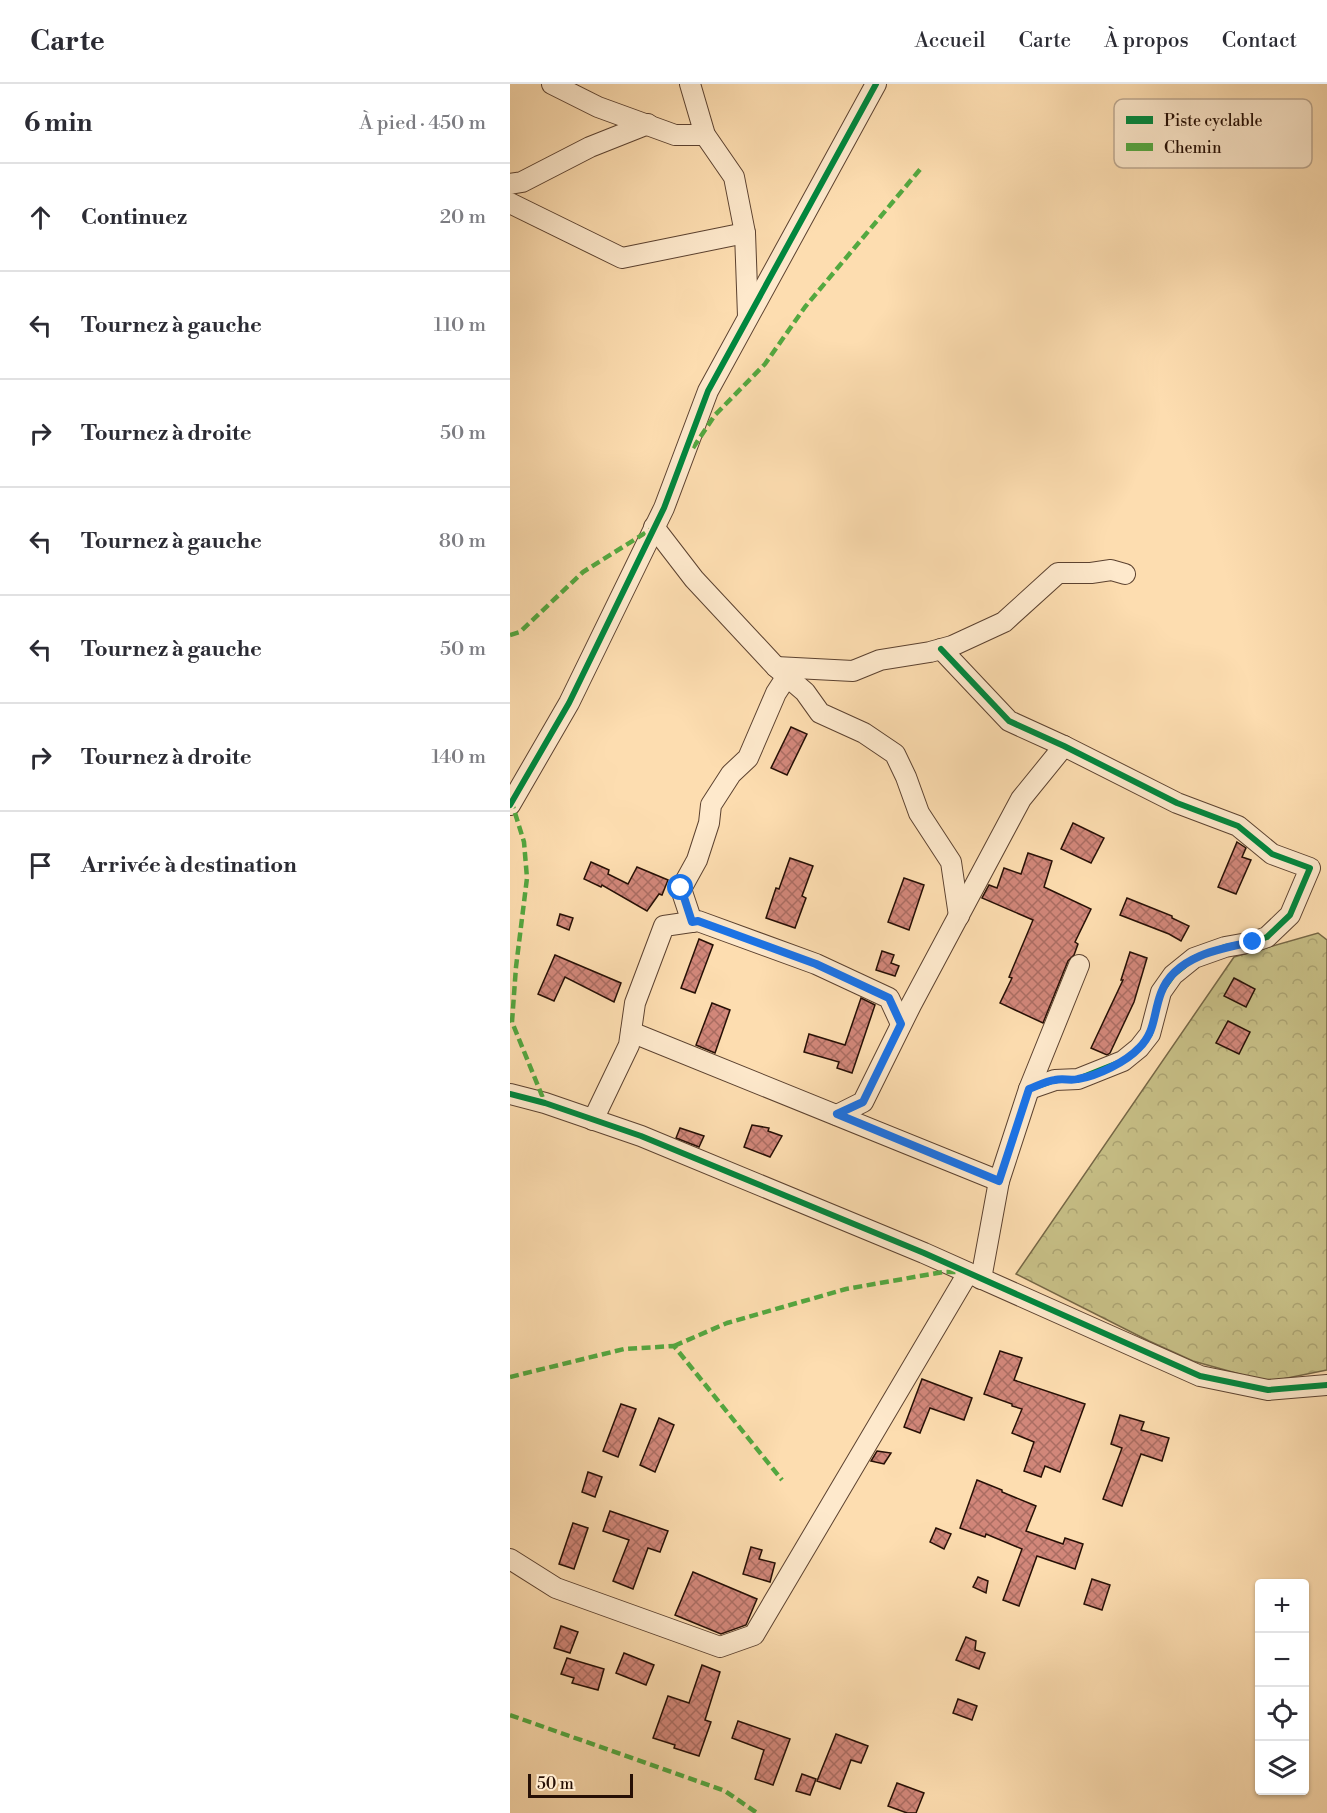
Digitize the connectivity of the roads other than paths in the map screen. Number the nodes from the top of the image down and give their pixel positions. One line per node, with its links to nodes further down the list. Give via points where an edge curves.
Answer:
1 (552, 84): 4 (street, via 598,107)
2 (690, 84): 5 (street)
3 (876, 84): 9 (street)
4 (648, 124): 5 (street, via 675,135); 6 (street)
5 (705, 135): 8 (street, via 734,177)
6 (510, 184)
7 (510, 203): 8 (street, via 622,258)
8 (745, 233): 9 (street)
9 (748, 319): 10 (street, via 708,391)
10 (654, 527): 13 (street, via 694,579); 15 (street, via 569,703)
11 (1125, 574): 12 (street, via 1111,570 1058,573 1004,622)
12 (941, 649): 13 (street, via 880,660 853,671); 14 (street, via 1009,721)
13 (782, 672): 16 (street, via 805,692 820,713 864,733 896,754 919,813 951,862); 17 (street, via 748,758 731,774 711,805 697,860 681,888)
14 (1064, 746): 16 (street, via 1021,799); 21 (street, via 1177,803 1238,826 1272,854 1310,868 1290,915 1267,937 1194,958 1173,975 1161,992 1150,1034 1123,1061 1078,1079 1055,1080)
15 (510, 806)
16 (959, 916): 19 (street)
17 (692, 922): 19 (street, via 816,964 889,998); 20 (street, via 664,926 635,1003)
18 (1078, 965): 21 (street)
19 (901, 1024): 23 (street, via 863,1102)
20 (631, 1032): 23 (street); 24 (street, via 629,1045)
21 (1029, 1089): 25 (street)
22 (510, 1094): 24 (street)
23 (837, 1114): 25 (street)
24 (593, 1120): 26 (street, via 641,1136)
25 (999, 1181): 26 (street)
26 (975, 1276): 27 (street, via 1200,1377 1268,1390); 28 (street, via 754,1635 720,1647 556,1588)
27 (1327, 1385)
28 (510, 1559)

